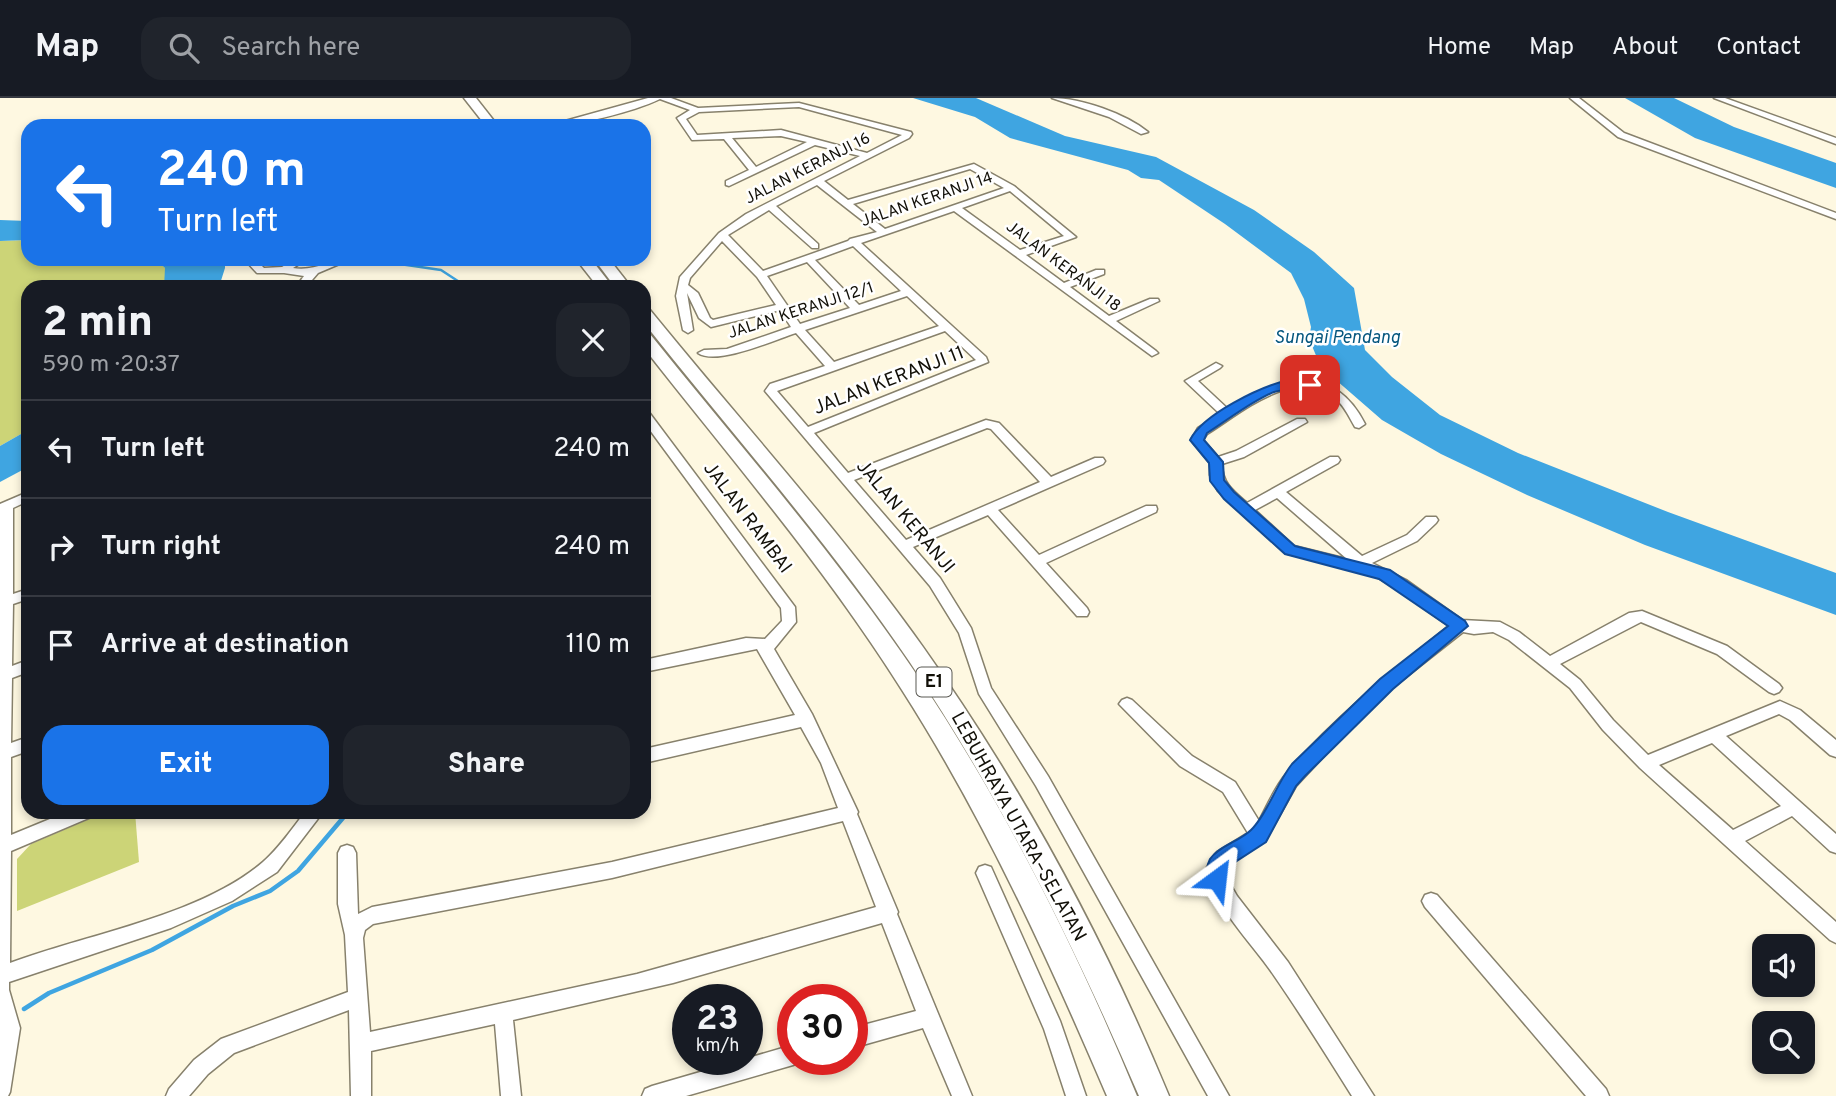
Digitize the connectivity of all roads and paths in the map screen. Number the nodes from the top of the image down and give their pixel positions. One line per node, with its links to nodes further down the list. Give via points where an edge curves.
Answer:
1 (457, 98): 9 (highway)
2 (470, 98): 10 (highway)
3 (656, 98): 11 (street)
4 (663, 98): 8 (street)
5 (1056, 98): 12 (street, via 1105,112)
6 (1574, 98): 24 (street, via 1621,135)
7 (1718, 98): 14 (street)
8 (697, 110): 13 (street, via 680,119 695,138); 16 (street, JALAN KERANJI 16, via 799,105 905,132 906,136)
9 (472, 119)
10 (486, 119)
11 (580, 119)
12 (1144, 132)
13 (726, 136): 15 (street, via 781,134); 17 (street)
14 (1836, 141)
15 (814, 142): 16 (street); 17 (street)
16 (869, 156): 18 (street, JALAN KERANJI 16)
17 (755, 171): 19 (street)
18 (820, 182): 21 (street); 22 (street, JALAN KERANJI 16)
19 (729, 183)
20 (1011, 188): 21 (street, via 974,167 961,167); 23 (street, JALAN KERANJI 14); 29 (street, via 1071,237)
21 (846, 202): 25 (street)
22 (770, 206): 26 (street, JALAN KERANJI 16); 28 (street)
23 (955, 207): 25 (street, JALAN KERANJI 14); 29 (street, JALAN KERANJI 18)
24 (1836, 216)
25 (882, 231): 27 (street, JALAN KERANJI 14)
26 (722, 235): 39 (street); 43 (street, JALAN KERANJI 16, via 685,277)
27 (853, 241): 30 (street, JALAN KERANJI 14); 45 (street)
28 (815, 246)
29 (1019, 254): 44 (street, JALAN KERANJI 18)
30 (808, 258): 39 (street, JALAN KERANJI 14); 48 (street)
31 (256, 266): 36 (street, via 261,271)
32 (291, 266): 36 (street)
33 (329, 266): 38 (street)
34 (589, 266): 41 (highway)
35 (606, 266): 42 (highway)
36 (284, 270): 38 (street)
37 (1100, 272): 44 (street)
38 (309, 274): 40 (street)
39 (761, 275): 47 (street)
40 (305, 280)
41 (600, 280)
42 (617, 280)
43 (683, 286): 47 (street, via 692,291 703,319 711,324); 53 (street, via 681,300)
44 (1062, 287): 50 (street, JALAN KERANJI 18)
45 (907, 292): 48 (street, JALAN KERANJI 12/1); 51 (street)
46 (1154, 301): 50 (street)
47 (783, 306): 52 (street)
48 (858, 309): 52 (street, JALAN KERANJI 12/1)
49 (651, 321): 127 (highway, LEBUHRAYA UTARA–SELATAN / E1, via 820,525 940,690 1010,805 1063,905)
50 (1108, 321): 56 (street, JALAN KERANJI 18)
51 (946, 327): 58 (street, JALAN KERANJI 11); 64 (street, JALAN KERANJI 11, via 982,360 977,366)
52 (798, 329): 55 (street, JALAN KERANJI 12/1, via 729,352); 58 (street)
53 (688, 330)
54 (651, 346): 126 (highway, LEBUHRAYA UTARA–SELATAN / E1, via 791,520 911,684 1017,873)
55 (704, 353)
56 (1152, 353)
57 (1216, 366): 60 (street, via 1191,380)
58 (832, 367): 59 (street, JALAN KERANJI 11)
59 (774, 387): 64 (street, JALAN KERANJI, via 771,391)
60 (1228, 415): 63 (street, via 1267,390 1301,383 1342,395); 67 (street, via 1198,438)
61 (1301, 422): 67 (street)
62 (651, 423): 84 (street, JALAN RAMBAI, via 788,607 789,622)
63 (1359, 424)
64 (806, 432): 68 (street, JALAN KERANJI)
65 (1334, 460): 70 (street)
66 (1099, 461): 69 (street)
67 (1216, 462): 75 (street, via 1217,481)
68 (847, 478): 69 (street, via 983,424 995,426); 77 (street, JALAN KERANJI)
69 (1048, 482): 73 (street)
70 (1278, 492): 75 (street); 79 (street)
71 (21, 499): 72 (street)
72 (3, 508): 81 (street)
73 (989, 508): 77 (street); 78 (street)
74 (1151, 509): 78 (street)
75 (1245, 510): 79 (street, via 1290,550)
76 (1431, 520): 79 (street, via 1412,538)
77 (904, 546): 128 (street, JALAN KERANJI, via 956,611 984,690 1042,781)
78 (1037, 561): 82 (street)
79 (1367, 565): 83 (street)
80 (21, 596): 81 (street)
81 (6, 601): 88 (street)
82 (1082, 612)
83 (1460, 626): 85 (street, via 1504,629); 102 (street, via 1387,684 1299,770)
84 (766, 648): 86 (street, via 760,643 746,644); 91 (street)
85 (1549, 663): 89 (street, via 1642,616 1722,650); 97 (street, via 1575,684)
86 (651, 664)
87 (21, 669): 88 (street)
88 (2, 676): 95 (street)
89 (1774, 688)
90 (1127, 704): 102 (street, via 1186,761 1229,787)
91 (807, 719): 96 (street); 99 (street)
92 (1713, 734): 94 (street, via 1784,708); 97 (street); 98 (street)
93 (21, 747): 95 (street)
94 (1836, 750)
95 (4, 753): 105 (street)
96 (651, 754)
97 (1646, 763): 103 (street)
98 (1794, 807): 103 (street); 104 (street)
99 (850, 813): 109 (street); 110 (street, via 597,874 372,916)
100 (68, 819): 105 (street)
101 (309, 819): 112 (street, via 272,865 211,903 145,930)
102 (1259, 836): 129 (street, via 1219,862 1217,879)
103 (1730, 841): 111 (street)
104 (1836, 845)
105 (2, 847): 112 (street)
106 (347, 853): 110 (street, via 348,913 352,929)
107 (985, 873): 125 (street, via 1048,1017)
108 (1431, 901): 130 (street)
109 (888, 912): 114 (street, via 669,975); 115 (street)
110 (357, 925): 113 (street)
111 (1834, 930)
112 (0, 976): 119 (street, via 10,1028)
113 (359, 997): 117 (street); 120 (street, via 228,1046 201,1067)
114 (503, 1012): 117 (street); 122 (street)
115 (928, 1017): 116 (street); 124 (street)
116 (868, 1034)
117 (361, 1044): 121 (street)
118 (777, 1060): 123 (street)
119 (0, 1092)
120 (176, 1096)
121 (361, 1096)
122 (511, 1096)
123 (652, 1096)
124 (962, 1096)
125 (1076, 1096)
126 (1122, 1096)
127 (1154, 1096)
128 (1219, 1096)
129 (1364, 1096)
130 (1600, 1096)

